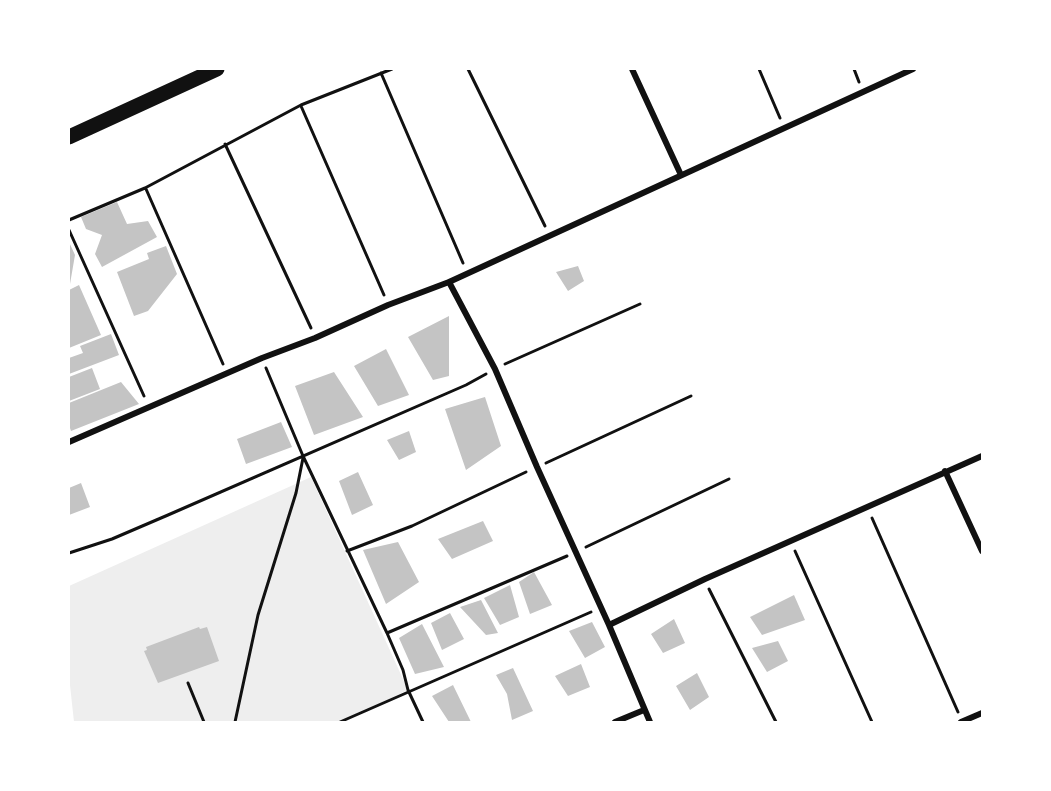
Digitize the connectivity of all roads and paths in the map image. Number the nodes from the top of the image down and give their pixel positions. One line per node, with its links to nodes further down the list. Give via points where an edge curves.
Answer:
1 (217, 69): 10 (main road)
2 (392, 69): 7 (path)
3 (468, 69): 16 (path)
4 (632, 69): 12 (street)
5 (759, 69): 9 (path)
6 (913, 69): 9 (street)
7 (381, 73): 8 (path); 17 (path)
8 (301, 105): 11 (path); 20 (path)
9 (784, 128): 12 (street)
10 (69, 137)
11 (225, 144): 13 (path); 21 (path)
12 (681, 176): 16 (street)
13 (146, 188): 14 (path); 24 (path)
14 (69, 220)
15 (69, 230): 26 (path)
16 (549, 236): 17 (street)
17 (468, 273): 18 (street)
18 (449, 282): 20 (street); 23 (street)
19 (640, 303): 23 (path)
20 (388, 305): 21 (street)
21 (315, 338): 22 (street)
22 (262, 358): 24 (street); 28 (path)
23 (495, 369): 28 (path); 30 (street)
24 (228, 374): 26 (street)
25 (691, 396): 30 (path)
26 (149, 409): 27 (street)
27 (69, 442)
28 (303, 456): 35 (path); 38 (path, via 112,539); 48 (path, via 296,493 258,615)
29 (982, 456): 31 (street)
30 (537, 467): 35 (path, via 412,526); 37 (street)
31 (945, 471): 33 (street); 36 (street)
32 (729, 479): 37 (path)
33 (867, 508): 34 (street); 55 (path)
34 (791, 542): 39 (street); 54 (path)
35 (347, 551): 42 (path)
36 (982, 551)
37 (575, 552): 40 (street); 42 (path)
38 (69, 553)
39 (705, 579): 41 (street); 53 (path)
40 (601, 608): 41 (street); 44 (path)
41 (609, 625): 45 (street)
42 (387, 633): 44 (path)
43 (188, 683): 47 (path)
44 (408, 690): 49 (path); 50 (path)
45 (644, 710): 51 (street); 52 (street)
46 (982, 713): 55 (street)
47 (204, 722)
48 (235, 722)
49 (340, 722)
50 (423, 722)
51 (615, 722)
52 (650, 722)
53 (776, 722)
54 (872, 722)
55 (962, 722)

